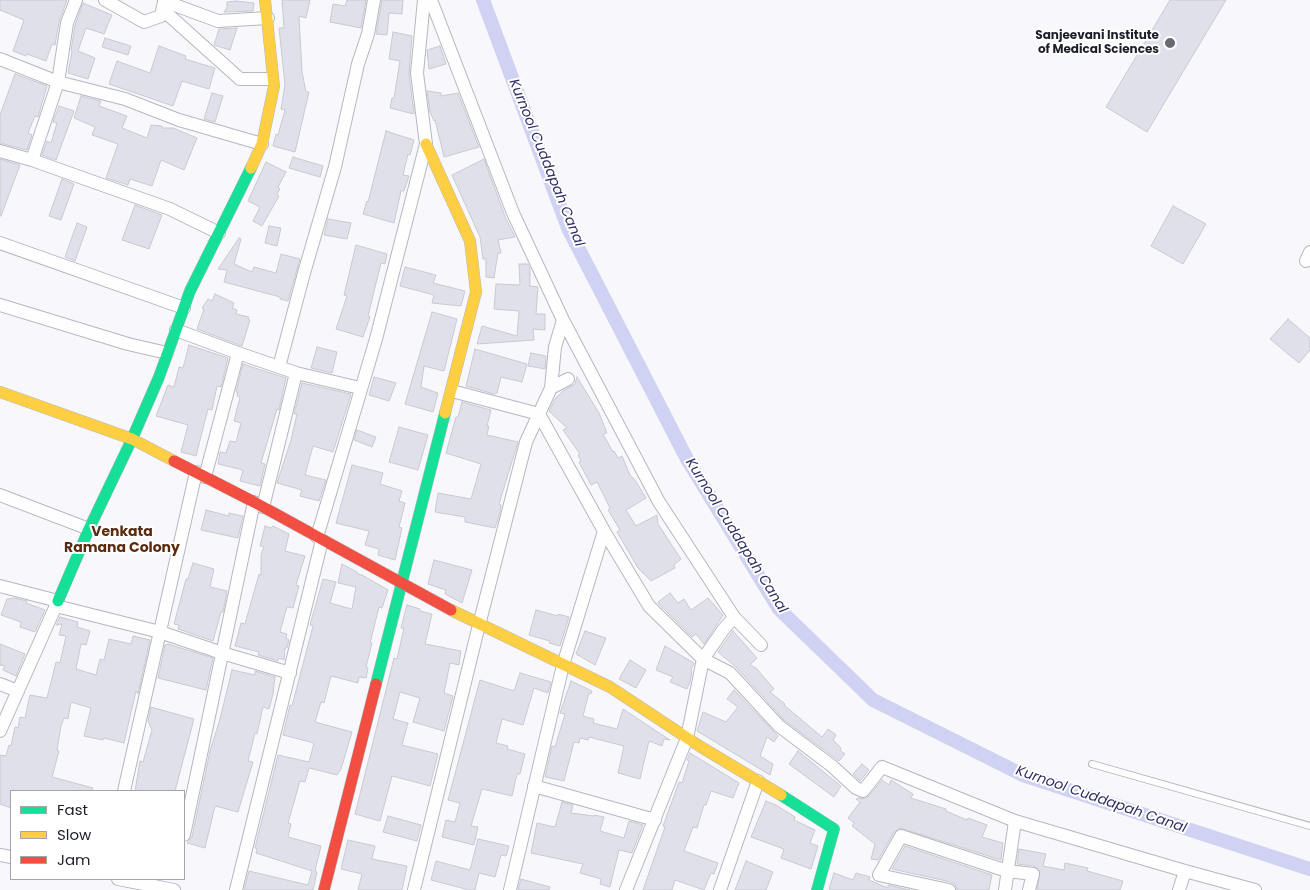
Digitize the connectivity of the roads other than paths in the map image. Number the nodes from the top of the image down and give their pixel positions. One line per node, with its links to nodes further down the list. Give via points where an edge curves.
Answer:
1 (76, 0): 11 (street, via 66,23)
2 (105, 0): 7 (street, via 144,22 161,16)
3 (265, 0): 8 (street)
4 (374, 0): 24 (street, via 335,167)
5 (424, 0): 13 (street, via 417,73)
6 (431, 0): 20 (street, via 513,213)
7 (164, 4): 8 (street, via 218,21); 10 (street, via 240,79)
8 (268, 18): 10 (street)
9 (0, 59): 11 (street)
10 (272, 79): 12 (street, via 274,86)
11 (58, 82): 12 (street, via 125,99 179,120); 15 (street)
12 (262, 144): 16 (street)
13 (426, 144): 27 (street, via 376,339); 29 (street, via 470,241 476,292)
14 (0, 151): 15 (street)
15 (32, 160): 16 (street, via 170,209)
16 (219, 233): 19 (street)
17 (0, 243): 19 (street)
18 (0, 305): 22 (street)
19 (184, 308): 21 (street)
20 (563, 320): 28 (street, via 555,347); 42 (street, via 659,502)
21 (176, 330): 22 (street); 23 (street)
22 (167, 353): 32 (street)
23 (238, 353): 24 (street); 33 (street)
24 (279, 367): 25 (street)
25 (296, 373): 27 (street); 35 (street)
26 (568, 379): 28 (street)
27 (360, 388): 38 (street)
28 (551, 388): 31 (street)
29 (452, 391): 31 (street); 39 (street)
30 (0, 392): 32 (street)
31 (539, 414): 37 (street); 43 (street, via 526,442)
32 (132, 440): 33 (street); 36 (street)
33 (200, 475): 35 (street); 44 (street)
34 (0, 496): 36 (street)
35 (258, 505): 38 (street); 46 (street)
36 (89, 529): 41 (street)
37 (604, 531): 47 (street, via 649,606); 48 (street)
38 (320, 539): 39 (street); 49 (street)
39 (401, 583): 43 (street); 67 (street)
40 (0, 586): 41 (street)
41 (57, 603): 44 (street); 51 (street)
42 (734, 617): 45 (street); 47 (street)
43 (479, 625): 48 (street); 68 (street)
44 (160, 632): 46 (street); 57 (street)
45 (761, 645)
46 (222, 653): 49 (street); 61 (street)
47 (703, 659): 53 (street); 59 (street, via 730,673 779,726 856,788 863,791 882,767)
48 (563, 665): 53 (street, via 610,687); 56 (street)
49 (290, 672): 66 (street)
50 (0, 684): 51 (street)
51 (18, 692): 52 (street)
52 (0, 731)
53 (687, 738): 55 (street); 58 (street)
54 (1092, 764): 60 (lane)
55 (758, 781): 71 (street); 72 (street, via 834,829)
56 (534, 786): 58 (street); 69 (street)
57 (124, 790)
58 (654, 820): 70 (street)
59 (1015, 821): 62 (street); 63 (street)
60 (1310, 826)
61 (185, 830)
62 (1007, 871): 73 (street, via 901,836 879,874); 74 (street); 75 (street, via 1033,874)
63 (1185, 871): 76 (street); 77 (street)
64 (123, 880): 65 (street)
65 (173, 890)
66 (236, 890)
67 (324, 890)
68 (414, 890)
69 (510, 890)
70 (626, 890)
71 (720, 890)
72 (818, 890)
73 (949, 890)
74 (1006, 890)
75 (1029, 890)
76 (1179, 890)
77 (1255, 890)

